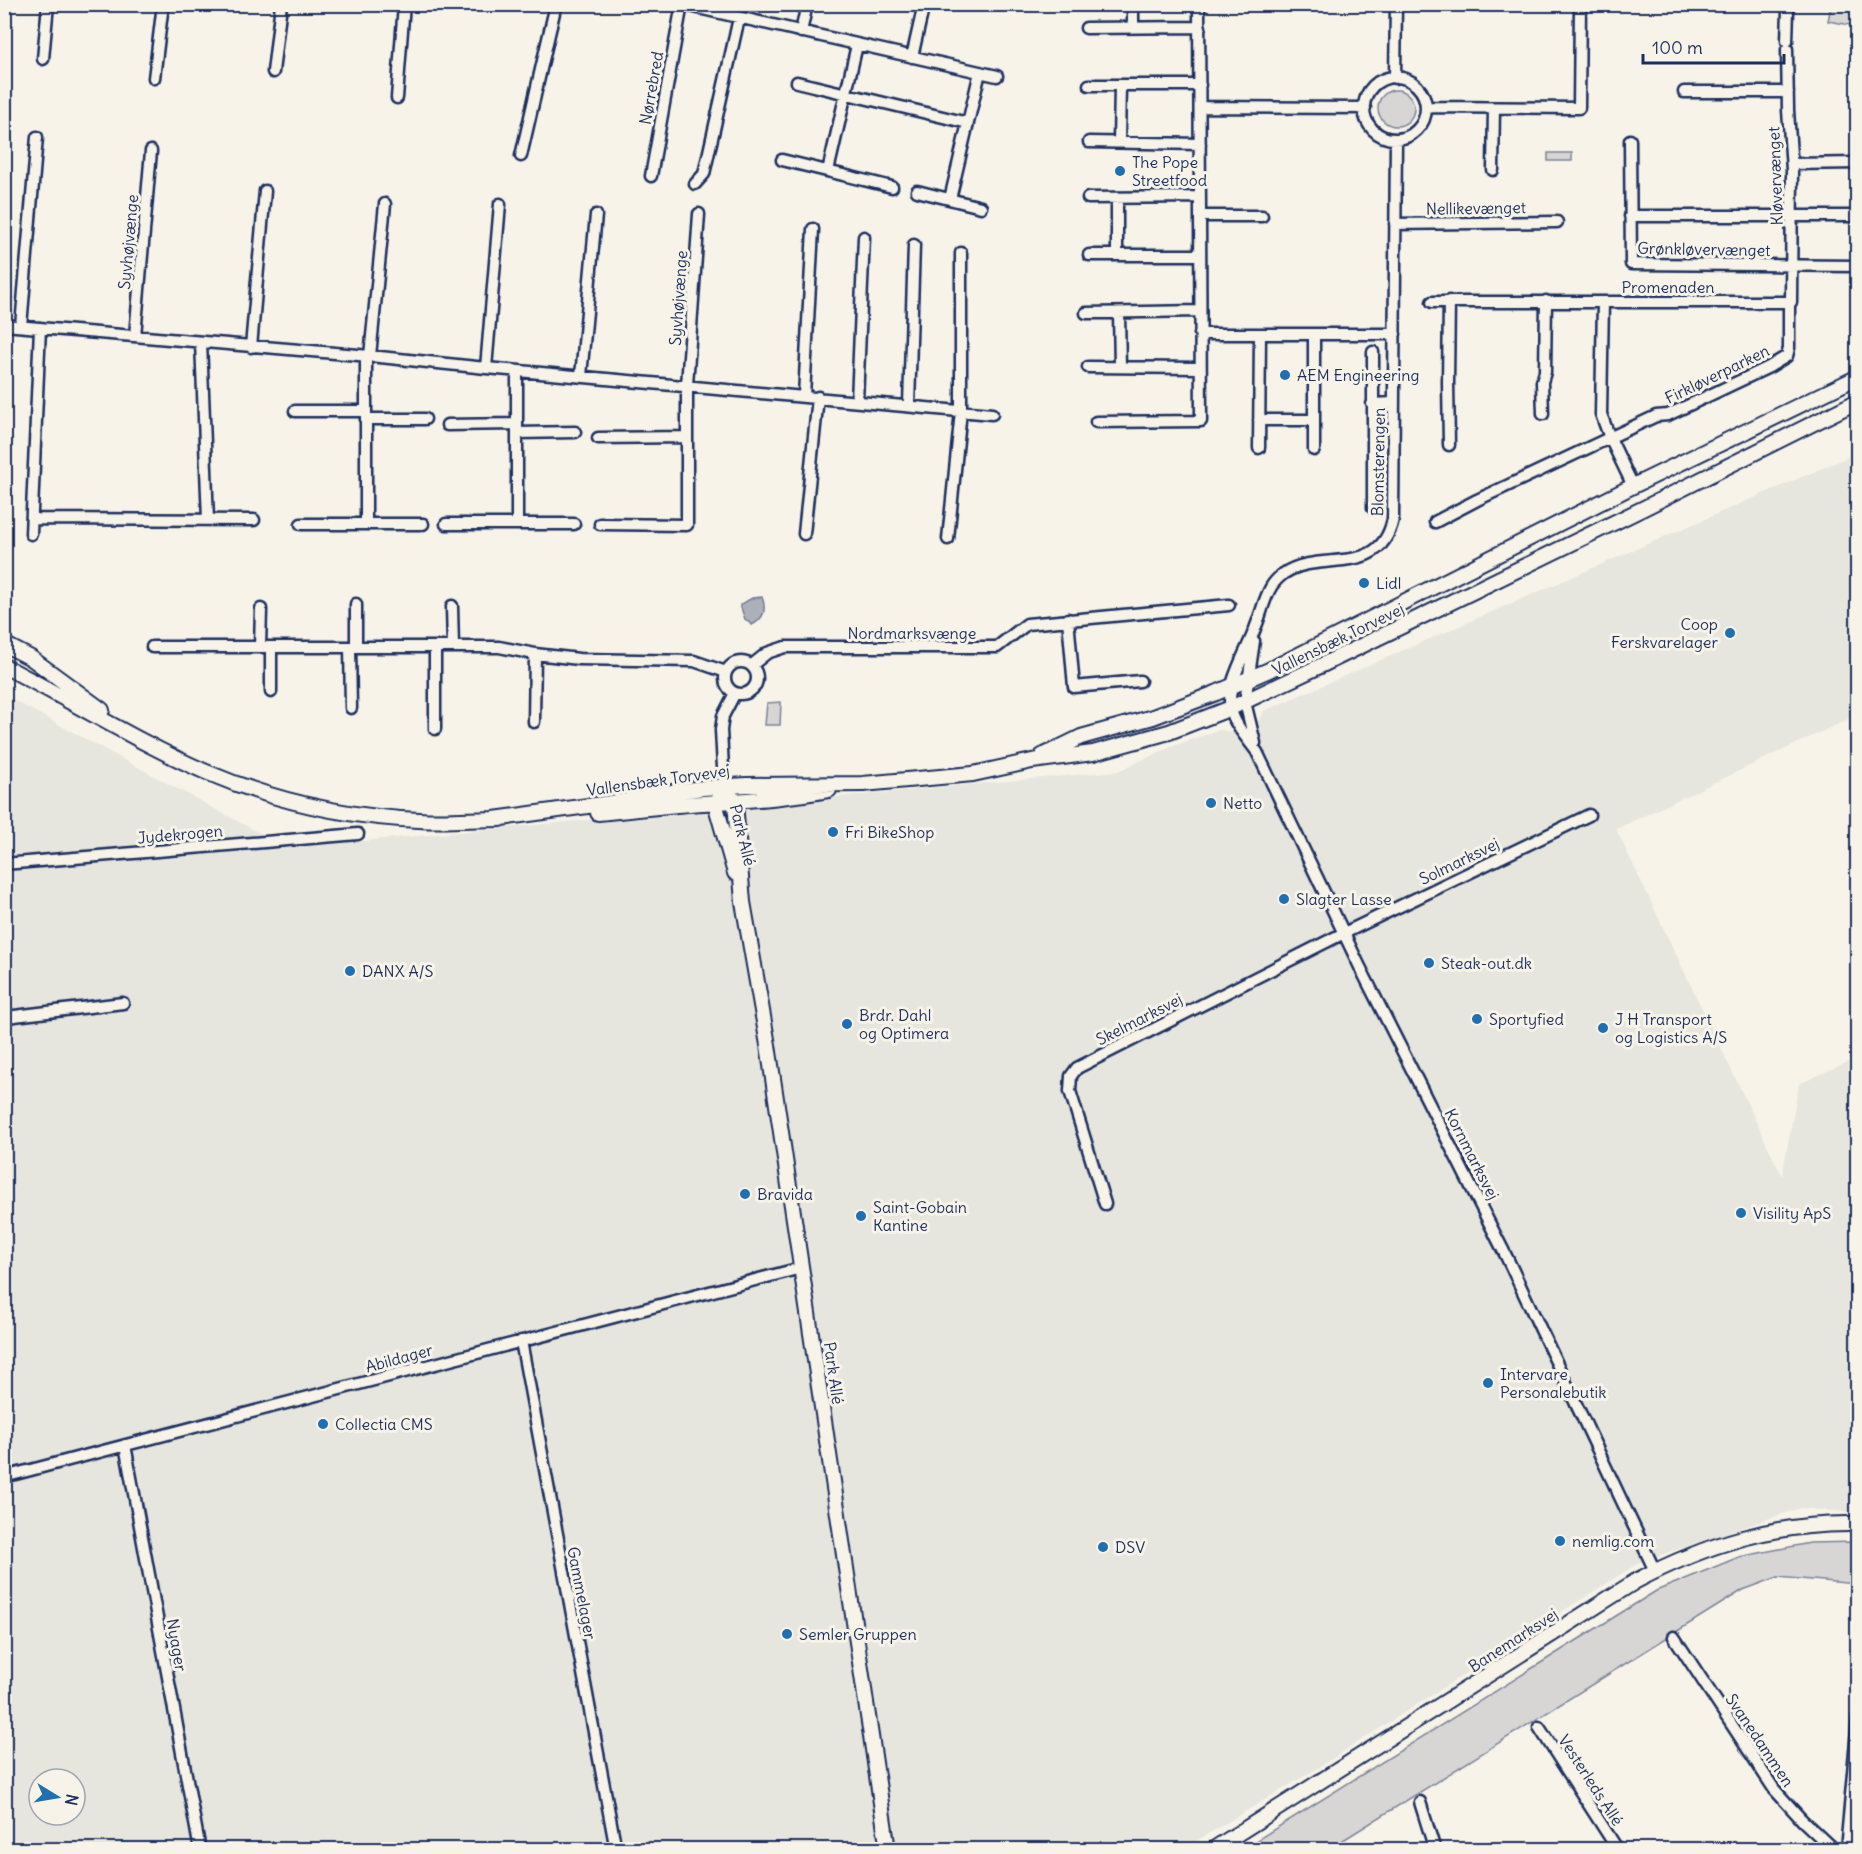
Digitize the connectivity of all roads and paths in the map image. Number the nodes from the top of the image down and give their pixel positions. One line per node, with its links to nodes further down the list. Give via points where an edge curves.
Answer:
1 (48, 4): 21 (street)
2 (163, 4): 25 (street)
3 (281, 4): 22 (street)
4 (404, 4): 34 (street)
5 (556, 4): 47 (street)
6 (807, 4): 18 (street)
7 (924, 4): 20 (street)
8 (1133, 4): 17 (street)
9 (1199, 4): 15 (street)
10 (1396, 4): 26 (street)
11 (1580, 4): 38 (street, via 1579,108)
12 (1790, 4): 32 (street, Kløvervænget)
13 (682, 5): 14 (street, Nørrebred); 53 (street, Nørrebred)
14 (739, 18): 18 (street, Nørrebred); 54 (street, via 704,174)
15 (1200, 27): 17 (street); 30 (street)
16 (1086, 28): 17 (street)
17 (1132, 28)
18 (801, 32): 19 (street, Nørrebred)
19 (857, 45): 20 (street, Nørrebred); 33 (street)
20 (912, 57): 23 (street, Nørrebred)
21 (43, 58)
22 (273, 72)
23 (980, 72): 24 (street, Nørrebred); 39 (street)
24 (997, 76)
25 (154, 78)
26 (1395, 78): 36 (street, via 1416,86); 37 (street, via 1373,87)
27 (797, 82): 33 (street)
28 (1089, 85): 29 (street)
29 (1120, 85): 30 (street); 44 (street)
30 (1200, 85): 35 (street)
31 (1684, 92): 32 (street)
32 (1788, 92): 50 (street, Kløvervænget)
33 (845, 94): 39 (street); 52 (street)
34 (397, 98)
35 (1200, 107): 37 (street); 45 (street)
36 (1426, 107): 38 (street); 41 (street, via 1419,128)
37 (1365, 108): 41 (street, via 1372,129)
38 (1494, 108): 51 (street)
39 (968, 123): 61 (street)
40 (37, 137): 92 (street)
41 (1396, 139): 73 (street, Blomsterengen)
42 (1630, 140): 69 (street, Grønkløvervænget)
43 (1089, 142): 44 (street)
44 (1119, 142): 45 (street)
45 (1200, 144): 58 (street)
46 (151, 151): 98 (street, Syvhøjvænge)
47 (520, 156)
48 (782, 160): 52 (street)
49 (1857, 163): 50 (street)
50 (1792, 164): 70 (street, Kløvervænget)
51 (1493, 170)
52 (828, 171): 55 (street)
53 (651, 176)
54 (695, 184)
55 (892, 187)
56 (265, 191): 100 (street)
57 (917, 191): 61 (street)
58 (1200, 197): 60 (street); 67 (street)
59 (1088, 198): 60 (street)
60 (1117, 198): 78 (street)
61 (950, 200): 64 (street)
62 (385, 204): 102 (street)
63 (500, 204): 105 (street)
64 (981, 207)
65 (699, 214): 110 (street, Syvhøjvænge)
66 (596, 215): 108 (street)
67 (1200, 216): 68 (street); 80 (street)
68 (1262, 216)
69 (1630, 216): 70 (street); 81 (street, Grønkløvervænget, via 1633,265)
70 (1793, 216): 71 (street); 81 (street, Kløvervænget)
71 (1857, 216)
72 (1557, 222): 73 (street, Nellikevænget)
73 (1395, 224): 97 (street, Blomsterengen)
74 (813, 229): 111 (street)
75 (864, 237): 113 (street)
76 (914, 245): 117 (street)
77 (961, 253): 119 (street)
78 (1117, 254): 79 (street); 80 (street)
79 (1089, 255)
80 (1200, 255): 88 (street)
81 (1792, 266): 82 (street); 87 (street, Kløvervænget)
82 (1857, 266)
83 (1449, 301): 84 (street, Promenaden); 85 (street, Promenaden); 133 (street)
84 (1546, 301): 86 (street, Promenaden); 121 (street)
85 (1432, 302)
86 (1603, 302): 87 (street, Promenaden); 132 (street, via 1601,414)
87 (1790, 302): 132 (street, Firkløverparken, via 1787,356 1668,416 1656,416)
88 (1200, 311): 90 (street); 94 (street)
89 (1086, 313): 90 (street)
90 (1119, 313): 104 (street)
91 (4, 325): 92 (street)
92 (21, 326): 93 (street)
93 (40, 328): 98 (street); 139 (street)
94 (1200, 334): 95 (street); 106 (street)
95 (1260, 334): 96 (street); 124 (street)
96 (1314, 334): 97 (street); 125 (street)
97 (1395, 334): 115 (street, Blomsterengen)
98 (135, 336): 99 (street)
99 (201, 342): 100 (street); 140 (street)
100 (251, 346): 102 (street)
101 (1372, 352): 116 (street)
102 (368, 356): 105 (street); 122 (street)
103 (1088, 367): 104 (street)
104 (1120, 367): 106 (street)
105 (486, 368): 107 (street)
106 (1200, 368): 126 (street, via 1201,421)
107 (517, 371): 108 (street); 128 (street)
108 (581, 376): 110 (street)
109 (1857, 377): 136 (street, Vallensbæk Torvevej)
110 (687, 385): 111 (street); 130 (street, Syvhøjvænge)
111 (804, 396): 112 (street)
112 (818, 397): 113 (street); 151 (street)
113 (856, 401): 117 (street)
114 (1857, 401): 138 (street, Vallensbæk Torvevej)
115 (1394, 403): 116 (street); 158 (street, Blomsterengen, via 1393,519 1388,537 1366,556 1294,567 1283,574 1271,587)
116 (1372, 404): 137 (street)
117 (909, 405): 119 (street)
118 (295, 411): 122 (street)
119 (961, 411): 120 (street); 152 (street)
120 (992, 414)
121 (1543, 414)
122 (366, 415): 123 (street); 144 (street)
123 (424, 419)
124 (1259, 420): 125 (street); 134 (street)
125 (1314, 420): 135 (street)
126 (1096, 422)
127 (447, 425): 128 (street)
128 (517, 428): 129 (street); 147 (street)
129 (574, 432)
130 (687, 437): 131 (street); 149 (street, Syvhøjvænge, via 687,525)
131 (598, 438)
132 (1610, 438): 136 (street); 142 (street, Firkløverparken)
133 (1449, 445)
134 (1259, 448)
135 (1314, 450)
136 (1634, 486): 138 (street); 171 (street, Vallensbæk Torvevej)
137 (1373, 508)
138 (1644, 508): 176 (street, Vallensbæk Torvevej)
139 (32, 519): 140 (street); 150 (street)
140 (208, 520): 141 (street)
141 (254, 520)
142 (1435, 522)
143 (301, 524): 144 (street)
144 (366, 524): 145 (street)
145 (423, 524)
146 (446, 524): 147 (street)
147 (517, 524): 148 (street)
148 (574, 524)
149 (600, 524)
150 (31, 534)
151 (804, 534)
152 (948, 539)
153 (356, 604): 162 (street)
154 (1229, 605): 157 (street, Nordmarksvænge)
155 (452, 606): 164 (street)
156 (261, 609): 161 (street)
157 (1068, 619): 168 (street, Nordmarksvænge, via 1027,624 997,647 785,647 767,653); 172 (street, via 1074,687)
158 (1256, 628): 171 (street, Blomsterengen); 173 (street, Blomsterengen)
159 (4, 644): 167 (street, Vallensbæk Torvevej)
160 (152, 647): 161 (street)
161 (265, 647): 162 (street); 174 (street)
162 (353, 647): 163 (street); 177 (street)
163 (435, 647): 164 (street); 180 (street)
164 (453, 647): 166 (street, via 499,647)
165 (4, 650): 167 (street)
166 (535, 654): 170 (street, via 579,659 694,661); 179 (street)
167 (31, 658): 181 (street, Vallensbæk Torvevej)
168 (752, 665): 170 (street, via 735,662); 175 (street, via 758,675 756,687 746,694)
169 (4, 666): 181 (street, Vallensbæk Torvevej)
170 (726, 672): 175 (street, via 727,686)
171 (1247, 680): 173 (street, Vallensbæk Torvevej); 176 (street, Blomsterengen)
172 (1140, 681)
173 (1232, 686): 178 (street, Blomsterengen); 183 (street, Vallensbæk Torvevej, via 1153,717 1081,736)
174 (271, 692)
175 (735, 693): 185 (street, via 723,716 721,730)
176 (1245, 702): 178 (street, Vallensbæk Torvevej); 182 (street, Kornmarksvej)
177 (351, 708)
178 (1231, 708): 182 (street, Kornmarksvej); 183 (street, Vallensbæk Torvevej, via 1129,744)
179 (534, 722)
180 (435, 729)
181 (142, 740): 189 (street, Vallensbæk Torvevej, via 240,785 310,806 392,818)
182 (1257, 752): 193 (street, Kornmarksvej)
183 (1032, 761): 184 (street, Vallensbæk Torvevej, via 973,774)
184 (863, 784): 185 (street, Vallensbæk Torvevej); 187 (street, Vallensbæk Torvevej)
185 (724, 787): 186 (street, Park Allé); 187 (street, Park Allé); 189 (street, Vallensbæk Torvevej)
186 (717, 802): 187 (street, Vallensbæk Torvevej); 189 (street, Vallensbæk Torvevej); 192 (street, Park Allé)
187 (735, 802): 192 (street, Park Allé)
188 (1589, 815): 193 (street, Solmarksvej)
189 (494, 819)
190 (358, 834): 191 (street, Jydekrogen)
191 (4, 864)
192 (743, 902): 197 (street, Park Allé)
193 (1343, 934): 196 (street, Skelmarksvej, via 1077,1068 1071,1076 1070,1091); 202 (street, Kornmarksvej, via 1507,1258)
194 (4, 1003): 195 (street, via 6,1017)
195 (123, 1003)
196 (1105, 1204)
197 (801, 1268): 198 (street, Abildager); 209 (street, Park Allé)
198 (521, 1341): 199 (street, Abildager); 208 (street, Gammelager)
199 (125, 1445): 200 (street, Abildager); 207 (street, Nyager)
200 (4, 1477)
201 (1857, 1524): 202 (street, Banemarksvej, via 1833,1523 1742,1537)
202 (1655, 1571): 210 (street, Banemarksvej)
203 (1674, 1637): 213 (street, Svanedammen, via 1774,1789)
204 (1857, 1718): 214 (street)
205 (1539, 1727): 212 (street, Vesterleds Allé)
206 (1420, 1802): 211 (street)
207 (200, 1850)
208 (616, 1850)
209 (888, 1850)
210 (1212, 1850)
211 (1435, 1850)
212 (1618, 1850)
213 (1834, 1850)
214 (1846, 1850)

